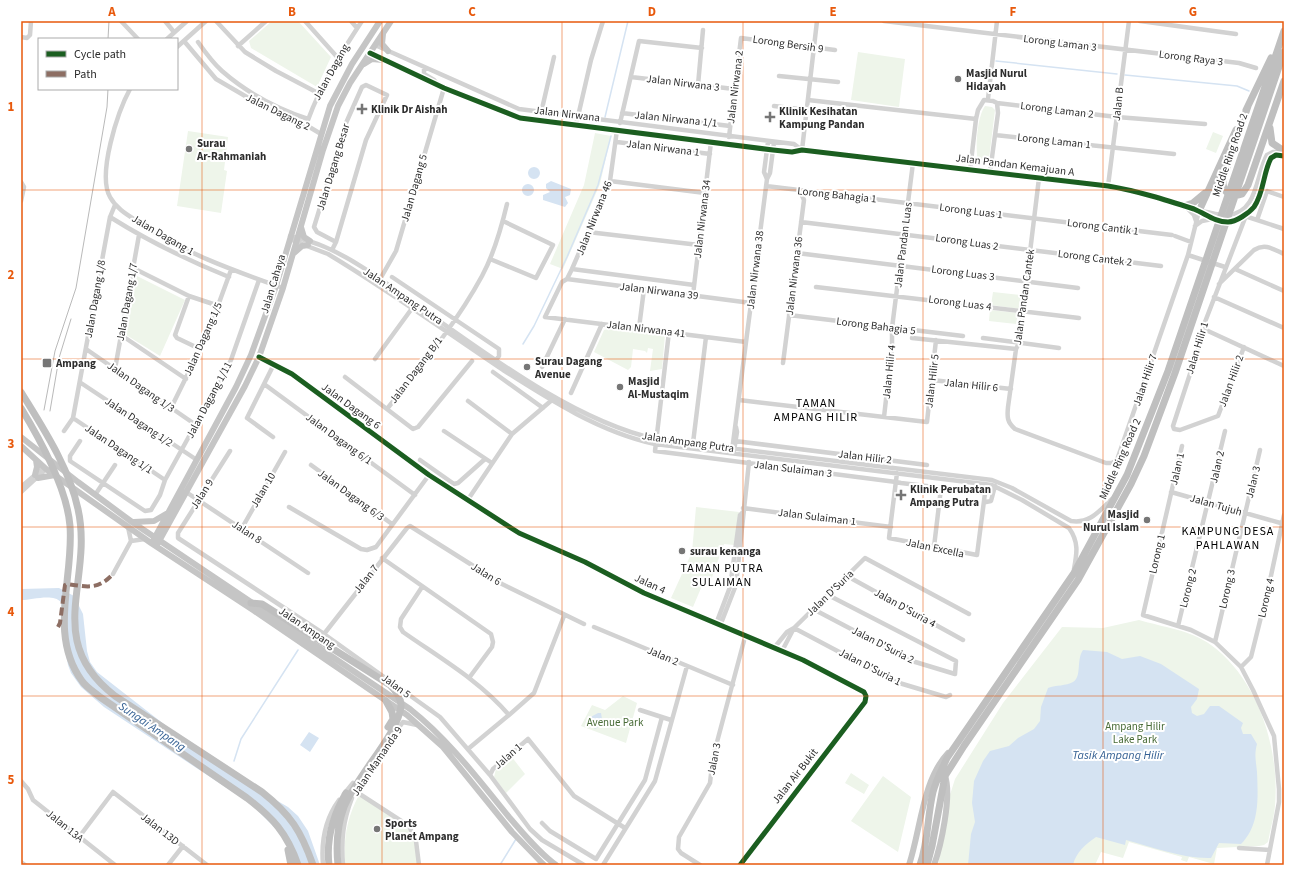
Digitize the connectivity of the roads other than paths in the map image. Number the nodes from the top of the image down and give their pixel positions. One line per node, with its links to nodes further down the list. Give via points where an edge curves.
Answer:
1 (31, 21): 28 (street, via 30,35 27,38)
2 (121, 21): 25 (street)
3 (165, 21): 23 (street)
4 (187, 21): 23 (street)
5 (206, 21): 34 (street)
6 (266, 21): 37 (street)
7 (305, 21): 46 (street)
8 (350, 21): 19 (street)
9 (362, 21): 19 (street, Jalan Dagang)
10 (380, 21): 20 (main road, Jalan Cahaya)
11 (391, 21): 24 (main road, Jalan Cahaya)
12 (603, 21): 76 (street)
13 (817, 21): 39 (street)
14 (884, 21): 27 (street, Lorong Laman 3)
15 (997, 21): 27 (street)
16 (1129, 21): 42 (street, Jalan B)
17 (1140, 21): 26 (street)
18 (218, 22): 37 (street)
19 (357, 28): 46 (street, Jalan Dagang)
20 (374, 30): 40 (main road); 48 (main road, Jalan Cahaya)
21 (703, 30): 38 (street)
22 (1284, 31): 33 (highway, Middle Ring Road 2)
23 (174, 32): 31 (street)
24 (383, 33): 40 (main road, Jalan Cahaya); 43 (main road, via 382,44)
25 (133, 34): 29 (street); 30 (street)
26 (1236, 34)
27 (996, 35): 42 (street, Lorong Laman 3); 66 (street)
28 (21, 37)
29 (131, 38)
30 (137, 38)
31 (168, 38)
32 (740, 38): 39 (street, Lorong Bersih 9); 62 (street, Jalan Nirwana 2)
33 (1281, 40): 70 (highway); 75 (highway, Middle Ring Road 2)
34 (184, 41): 36 (street); 55 (street, Jalan Dagang 2)
35 (198, 42): 52 (street)
36 (178, 46)
37 (238, 46): 64 (street, via 276,71)
38 (702, 48): 54 (street, Jalan Nirwana 1/1, via 639,41); 60 (street)
39 (814, 48): 41 (street, Lorong Bersih 9); 56 (street)
40 (372, 49): 43 (street, Jalan Nirwana); 47 (street, Jalan Nirwana); 48 (main road); 49 (main road, Jalan Cahaya)
41 (834, 50)
42 (1125, 50): 51 (street, Lorong Raya 3, via 1239,63); 77 (street, Jalan B)
43 (388, 51): 50 (street, Jalan Nirwana)
44 (1284, 52): 75 (highway, Middle Ring Road 2)
45 (554, 57): 72 (street)
46 (338, 58): 64 (street, Jalan Dagang)
47 (383, 60): 49 (main road, via 372,59); 59 (street, Jalan Nirwana)
48 (352, 64): 87 (main road, Jalan Cahaya, via 330,106)
49 (362, 65): 133 (main road, Jalan Cahaya, via 338,106)
50 (424, 67): 59 (street, via 424,74); 68 (street, Jalan Nirwana)
51 (1256, 68)
52 (222, 71): 55 (street); 78 (street, via 262,98)
53 (779, 76): 56 (street)
54 (631, 77): 60 (street, Jalan Nirwana 3); 74 (street, Jalan Nirwana 1/1)
55 (216, 79): 83 (street, Jalan Dagang 2, via 264,107)
56 (810, 79): 58 (street); 65 (street)
57 (1284, 81): 80 (highway)
58 (838, 82)
59 (438, 85): 61 (street, Jalan Nirwana)
60 (698, 85): 62 (street, Jalan Nirwana 3)
61 (444, 88): 73 (street, Jalan Nirwana); 162 (street, Jalan Dagang 5, via 396,251)
62 (734, 89): 85 (street, Jalan Nirwana 2)
63 (129, 90): 122 (street, Jalan Dagang 1, via 114,125 107,168 107,190)
64 (318, 93): 78 (street, Jalan Dagang)
65 (808, 100): 71 (street); 79 (street)
66 (988, 100): 67 (street, Lorong Laman 2); 79 (street, via 981,104)
67 (997, 103): 77 (street, Lorong Laman 2); 88 (street)
68 (511, 106): 72 (street, Jalan Nirwana); 73 (street)
69 (774, 106): 71 (street)
70 (1248, 106): 80 (highway, via 1223,179 1223,188 1229,194 1237,196 1245,190); 116 (highway)
71 (807, 110): 98 (street)
72 (541, 113): 76 (street, Jalan Nirwana)
73 (508, 114): 84 (street, Jalan Nirwana, via 532,120)
74 (622, 114): 81 (street, Jalan Nirwana 1/1); 85 (street, Jalan Nirwana 1/1)
75 (1259, 115): 196 (highway, Middle Ring Road 2)
76 (577, 117): 81 (street, Jalan Nirwana); 84 (street)
77 (1117, 117): 82 (street, Lorong Laman 2); 94 (street, Jalan B)
78 (308, 119): 83 (street, Jalan Dagang)
79 (976, 119): 107 (street)
80 (1270, 122): 100 (highway, via 1270,139)
81 (620, 123): 89 (street, Jalan Nirwana)
82 (1205, 124)
83 (306, 125): 87 (street, Jalan Dagang 2)
84 (576, 125): 86 (street, Jalan Nirwana)
85 (730, 126): 89 (street, Jalan Nirwana 2)
86 (617, 130): 90 (street, Jalan Nirwana 46); 91 (street, Jalan Nirwana)
87 (321, 134): 138 (main road, Jalan Cahaya)
88 (995, 135): 94 (street, Lorong Laman 1); 108 (street)
89 (729, 137): 92 (street, Jalan Nirwana)
90 (617, 142): 101 (street, Jalan Nirwana 1); 111 (street, Jalan Nirwana 46)
91 (711, 142): 95 (street, Jalan Nirwana); 101 (street, Jalan Nirwana 34)
92 (768, 142): 93 (street, Jalan Nirwana); 96 (street, Jalan Nirwana 38)
93 (774, 142): 97 (street, Jalan Nirwana 38); 98 (street, Jalan Pandan Kemajuan A, via 794,144)
94 (1113, 147): 102 (street, Lorong Laman 1); 114 (street, Jalan B)
95 (761, 149): 96 (street, Jalan Nirwana); 104 (street)
96 (767, 150): 97 (street, Jalan Nirwana); 104 (street, Jalan Nirwana 38)
97 (773, 150): 99 (street, Jalan Pandan Kemajuan A); 105 (street, Jalan Nirwana 38)
98 (802, 150): 99 (street, Jalan Pandan Kemajuan A); 106 (street, Jalan Pandan Kemajuan A)
99 (781, 151): 105 (street)
100 (1284, 152): 124 (street, Jalan Pandan Kemajuan A, via 1267,155 1254,195 1244,208 1227,215)
101 (710, 154): 117 (street, Jalan Nirwana 34)
102 (1174, 154)
103 (1284, 156): 125 (street, Jalan Hilir 1, via 1276,155 1271,158 1258,199)
104 (766, 157): 109 (street, Jalan Nirwana 38, via 764,172)
105 (772, 158): 109 (street, Jalan Nirwana 38)
106 (913, 163): 107 (street, Jalan Pandan Kemajuan A); 120 (street, Jalan Pandan Luas)
107 (970, 170): 108 (street, Jalan Pandan Kemajuan A)
108 (990, 172): 110 (street, Jalan Pandan Kemajuan A)
109 (767, 178): 113 (street, Jalan Nirwana 38)
110 (1039, 178): 114 (street, Jalan Pandan Kemajuan A); 127 (street, Jalan Pandan Cantek)
111 (610, 181): 117 (street); 135 (street, Jalan Nirwana 46)
112 (22, 182): 119 (street, via 24,186)
113 (766, 186): 115 (street, Lorong Bahagia 1); 177 (street, Jalan Nirwana 38)
114 (1108, 186): 123 (street, Jalan Pandan Kemajuan A, via 1133,190)
115 (800, 191): 120 (street, Lorong Bahagia 1); 131 (street, Jalan Nirwana 36, via 804,200)
116 (1208, 191): 123 (highway, via 1193,203); 124 (highway)
117 (705, 193): 143 (street, Jalan Nirwana 34)
118 (1284, 197): 129 (street, via 1267,191)
119 (21, 201)
120 (908, 203): 127 (street, Lorong Luas 1); 136 (street, Jalan Pandan Luas)
121 (507, 204): 130 (street, Jalan Dagang B/1)
122 (115, 205): 126 (street, Jalan Dagang 1/8); 157 (street, Jalan Dagang 1, via 152,232)
123 (1184, 206): 124 (street, Jalan Pandan Kemajuan A); 132 (street, via 1194,215)
124 (1199, 211): 128 (street, Jalan Pandan Kemajuan A); 132 (street, Jalan Hilir 7)
125 (1246, 215): 128 (street, Jalan Pandan Kemajuan A, via 1231,221); 129 (street); 153 (street, Jalan Hilir 1)
126 (110, 217): 137 (street); 204 (street, Jalan Dagang 1/8)
127 (1034, 219): 141 (street, Lorong Cantik 1, via 1173,236); 145 (street, Jalan Pandan Cantek)
128 (1212, 219): 132 (street)
129 (1257, 220): 134 (street)
130 (503, 221): 150 (street, Jalan Dagang B/1); 150 (street, via 553,245 539,275 534,278)
131 (801, 222): 136 (street, Lorong Luas 2); 146 (street, Jalan Nirwana 36)
132 (1196, 223): 141 (street, Jalan Hilir 7)
133 (300, 228): 139 (main road, Jalan Cahaya); 142 (main road)
134 (1284, 229)
135 (588, 232): 143 (street); 155 (street, Jalan Nirwana 46)
136 (904, 234): 145 (street, Lorong Luas 2); 151 (street, Jalan Pandan Luas)
137 (139, 235): 154 (street, Jalan Dagang 1/7); 158 (street, via 184,259)
138 (290, 238): 139 (street, Jalan Ampang Putra); 167 (main road, Jalan Cahaya)
139 (297, 240): 142 (street, Jalan Ampang Putra); 149 (main road, Jalan Cahaya)
140 (336, 242): 140 (street, Jalan Dagang Besar, via 366,140 387,94 366,85 362,87 346,123 314,228 316,232); 144 (street)
141 (1191, 242): 147 (street, Jalan Hilir 7)
142 (309, 243): 144 (street, Jalan Ampang Putra); 149 (main road, via 297,249); 164 (street, Jalan Ampang Putra)
143 (699, 244): 165 (street, Jalan Nirwana 34)
144 (332, 250): 162 (street, Jalan Ampang Putra)
145 (1030, 250): 152 (street, Lorong Cantek 2); 163 (street, Jalan Pandan Cantek)
146 (797, 253): 151 (street, Lorong Luas 3); 181 (street, Jalan Nirwana 36)
147 (1188, 254): 153 (street); 233 (street, Jalan Hilir 7, via 1117,460 1106,463 1015,429 1009,424)
148 (1284, 254): 156 (street, via 1260,246)
149 (293, 255): 169 (main road, Jalan Cahaya)
150 (490, 259): 185 (street, Jalan Dagang B/1)
151 (900, 265): 163 (street, Lorong Luas 3); 174 (street, Jalan Pandan Luas)
152 (1161, 266)
153 (1225, 267): 166 (street, Jalan Hilir 1)
154 (133, 268): 175 (street); 193 (street, Jalan Dagang 1/7)
155 (572, 269): 160 (street, Jalan Nirwana 46); 165 (street)
156 (1234, 269): 166 (street); 172 (street)
157 (232, 270): 158 (street, Jalan Dagang 1/5); 161 (street, Jalan Dagang 1)
158 (229, 277): 178 (street, Jalan Dagang 1/5)
159 (392, 277): 185 (street)
160 (567, 279): 171 (street, Jalan Nirwana 39); 182 (street, Jalan Nirwana 46, via 562,282)
161 (259, 280): 167 (street, Jalan Dagang 1); 235 (street, Jalan Dagang 1/11, via 231,360)
162 (380, 280): 164 (street, Jalan Dagang 5); 179 (street, Jalan Ampang Putra)
163 (1027, 281): 170 (street, Lorong Luas 3); 180 (street, Jalan Pandan Cantek)
164 (376, 285): 179 (street, Jalan Ampang Putra)
165 (694, 285): 173 (street, Jalan Nirwana 34)
166 (1218, 285): 176 (street, Jalan Hilir 1)
167 (276, 286): 169 (street, Jalan Dagang 1); 259 (main road, Jalan Cahaya, via 251,355)
168 (816, 286): 174 (street, Lorong Luas 4)
169 (283, 288): 207 (main road, Jalan Cahaya)
170 (1078, 288)
171 (644, 289): 173 (street, Jalan Nirwana 39); 187 (street)
172 (1284, 291)
173 (693, 295): 177 (street, Jalan Nirwana 39)
174 (896, 295): 180 (street, Lorong Luas 4); 188 (street, Jalan Pandan Luas)
175 (189, 296): 178 (street); 205 (street, via 175,335)
176 (1214, 297): 189 (street, Jalan Hilir 1); 190 (street)
177 (751, 302): 200 (street, Jalan Nirwana 38)
178 (219, 306): 205 (street, Jalan Dagang 1/5)
179 (413, 306): 191 (street, Jalan Ampang Putra); 208 (street)
180 (1024, 311): 183 (street, Lorong Luas 4); 201 (street, Jalan Pandan Cantek)
181 (789, 315): 188 (street, Lorong Bahagia 5); 211 (street, Jalan Nirwana 36)
182 (546, 317): 184 (street, Jalan Nirwana 41)
183 (1079, 318)
184 (565, 319): 186 (street, Jalan Nirwana 41); 214 (street)
185 (454, 320): 191 (street, Jalan Dagang B/1); 210 (street, via 499,349 499,356)
186 (602, 324): 187 (street, Jalan Nirwana 41); 224 (street)
187 (639, 328): 192 (street, Jalan Nirwana 41)
188 (892, 328): 194 (street, Lorong Bahagia 5); 232 (street, Jalan Hilir 4)
189 (1205, 328): 202 (street); 237 (street, Jalan Hilir 1)
190 (1284, 328)
191 (447, 330): 210 (street, Jalan Ampang Putra); 231 (street, Jalan Dagang B/1)
192 (669, 332): 195 (street, Jalan Nirwana 41); 245 (street)
193 (120, 335): 215 (street, Jalan Dagang 1/7); 218 (street)
194 (963, 336)
195 (706, 337): 200 (street, Jalan Nirwana 41); 247 (street)
196 (1183, 337): 282 (highway, Middle Ring Road 2, via 1139,447); 346 (highway, Middle Ring Road 2, via 1144,456 1106,531 1078,580)
197 (912, 338): 199 (street)
198 (983, 338): 201 (street)
199 (936, 340): 206 (street); 219 (street, Jalan Hilir 5)
200 (746, 342): 226 (street, Jalan Nirwana 38)
201 (1019, 343): 203 (street); 206 (street, Jalan Pandan Cantek)
202 (1244, 347): 213 (street); 237 (street, Jalan Hilir 2, via 1218,416 1180,430)
203 (1059, 348)
204 (86, 349): 215 (street, Jalan Dagang 1/3); 220 (street, Jalan Dagang 1/8)
205 (200, 349): 218 (street, Jalan Dagang 1/5)
206 (1016, 349): 222 (street, Jalan Pandan Cantek)
207 (258, 357): 212 (street, Jalan Dagang 6); 280 (main road, Jalan Cahaya, via 245,386)
208 (374, 358)
209 (472, 361): 231 (street, via 418,427 412,429)
210 (495, 361): 225 (street, Jalan Ampang Putra)
211 (783, 363)
212 (274, 364): 221 (street); 270 (street, Jalan Dagang 6, via 292,374)
213 (1284, 366)
214 (542, 367)
215 (115, 369): 229 (street, Jalan Dagang 1/3)
216 (493, 372): 230 (street)
217 (345, 377): 231 (street)
218 (186, 379): 229 (street, Jalan Dagang 1/5)
219 (932, 380): 222 (street, Jalan Hilir 6); 232 (street, Jalan Hilir 5, via 927,422)
220 (81, 383): 234 (street, Jalan Dagang 1/8); 252 (street, Jalan Dagang 1/2)
221 (264, 384): 243 (street, via 247,418); 284 (street, Jalan Dagang 6/1)
222 (1011, 389): 233 (street, Jalan Pandan Cantek)
223 (21, 392): 366 (highway, via 58,456 78,509 83,545 74,618 76,639 85,662 102,686 115,696 282,807 297,828)
224 (571, 392)
225 (552, 398): 230 (street); 245 (street, Jalan Ampang Putra)
226 (739, 400): 232 (street); 236 (street, Jalan Nirwana 38)
227 (468, 401): 241 (street)
228 (21, 408): 355 (highway, via 64,496 70,525 71,549 64,621 65,642 82,682 100,698 247,798 280,827)
229 (171, 408): 235 (street, Jalan Dagang 1/3)
230 (543, 408): 241 (street)
231 (387, 409)
232 (884, 417)
233 (1007, 417)
234 (74, 418): 238 (street); 272 (street, Jalan Dagang 1/1)
235 (196, 425): 252 (street, Jalan Dagang 1/11)
236 (736, 427): 246 (street); 250 (street)
237 (1174, 429)
238 (64, 431)
239 (444, 431): 257 (street)
240 (1225, 431): 288 (street, Jalan 2)
241 (512, 434): 261 (street)
242 (21, 437): 256 (main road, Jalan Ampang)
243 (273, 437)
244 (80, 441): 275 (street, via 69,458)
245 (656, 441): 247 (street, Jalan Ampang Putra); 250 (street, Jalan Ampang Putra); 262 (street, Jalan Sulaiman 3, via 658,452)
246 (736, 442): 250 (street); 265 (street, Jalan Hilir 2)
247 (693, 443): 250 (street, Jalan Ampang Putra)
248 (21, 446): 258 (main road, Jalan Ampang)
249 (1182, 446): 281 (street, Jalan 1)
250 (733, 450): 255 (street, Jalan Ampang Putra)
251 (1260, 450): 292 (street, Jalan 3)
252 (182, 451): 259 (street, Jalan Dagang 1/2); 272 (street, Jalan Dagang 1/11)
253 (230, 451): 285 (street, Jalan 9)
254 (285, 452): 299 (street, Jalan 10)
255 (750, 453): 262 (street); 266 (street, Jalan Ampang Putra); 268 (street, Jalan Ampang Putra)
256 (46, 457): 267 (main road); 273 (main road, Jalan Ampang)
257 (485, 459): 260 (street, via 454,484); 261 (street)
258 (36, 460): 267 (main road, Jalan Ampang); 271 (main road)
259 (197, 460): 291 (main road, Jalan Cahaya)
260 (420, 460)
261 (492, 463): 286 (street)
262 (749, 463): 274 (street, Jalan Sulaiman 3); 290 (street)
263 (116, 465): 275 (street)
264 (311, 465): 295 (street, Jalan Dagang 6/3)
265 (927, 465)
266 (897, 468): 268 (street); 282 (street, Jalan Ampang Putra, via 992,480 1077,522 1090,520)
267 (46, 469): 269 (main road, Jalan Ampang); 271 (street); 273 (main road, via 52,468 66,479)
268 (897, 474): 274 (street); 276 (street, Jalan Ampang Putra)
269 (55, 475): 271 (main road); 294 (main road, Jalan Ampang)
270 (429, 475): 284 (street); 286 (street, Jalan 4)
271 (36, 476): 277 (street); 279 (street)
272 (165, 480): 275 (street, Jalan Dagang 1/11, via 151,510 145,511)
273 (78, 482): 283 (main road, Jalan Ampang)
274 (896, 482): 278 (street, Jalan Sulaiman 3); 298 (street)
275 (103, 483): 283 (street)
276 (995, 486): 287 (street, Jalan Excella, via 991,501); 309 (street, Jalan Ampang Putra, via 1069,528 1077,546)
277 (21, 487)
278 (941, 488): 287 (street, Jalan Sulaiman 3, via 986,493); 306 (street)
279 (21, 492)
280 (186, 492): 285 (street, Jalan 8); 300 (main road, Jalan Cahaya)
281 (1171, 492): 288 (street, Jalan Tujuh); 320 (street, Lorong 1, via 1143,615)
282 (1117, 494): 309 (highway, Middle Ring Road 2)
283 (95, 495): 294 (main road, Jalan Ampang)
284 (415, 495): 295 (street)
285 (199, 500): 299 (street, Jalan 8); 301 (street, Jalan 9, via 178,533)
286 (467, 501): 319 (street, Jalan 4, via 525,536)
287 (986, 502): 306 (street, Jalan Excella, via 977,555)
288 (1208, 502): 292 (street, Jalan Tujuh); 320 (street, Lorong 2)
289 (289, 507): 295 (street, via 361,549 367,550 376,547)
290 (743, 510): 298 (street, Jalan Sulaiman 1); 319 (street, via 745,516 736,585)
291 (168, 513): 294 (main road, via 154,521); 304 (main road, Jalan Cahaya)
292 (1245, 513): 296 (street, Jalan Tujuh); 326 (street, Lorong 3)
293 (1284, 515): 296 (street)
294 (130, 524): 302 (main road, Jalan Ampang); 303 (street); 304 (main road, Jalan Ampang)
295 (392, 524)
296 (1283, 524): 330 (street, Lorong 4, via 1251,657)
297 (410, 526): 307 (street, Jalan 7); 317 (street, Jalan 6, via 502,584)
298 (891, 527): 306 (street, Jalan Excella, via 889,538)
299 (242, 528): 308 (street, Jalan 8)
300 (166, 529): 304 (main road, Jalan Cahaya); 305 (main road)
301 (178, 538): 323 (street, Jalan 5)
302 (145, 539): 303 (street); 304 (main road, Jalan Ampang)
303 (131, 541): 310 (street)
304 (155, 542): 305 (main road, Jalan Ampang); 314 (main road, Jalan Ampang)
305 (169, 547): 314 (main road, Jalan Ampang)
306 (934, 547)
307 (382, 558): 312 (street); 323 (street, Jalan 7)
308 (308, 573)
309 (1074, 573): 343 (highway, Middle Ring Road 2)
310 (113, 574)
311 (847, 576): 313 (street, Jalan D'Suria); 316 (street, Jalan D'Suria, via 865,558); 325 (street, Jalan D'Suria 4)
312 (422, 587): 331 (street, via 401,619 400,626 403,632); 331 (street, via 491,634 492,647)
313 (828, 595): 315 (street, Jalan D'Suria); 315 (street, Jalan D'Suria 2, via 956,661 955,674 912,661)
314 (254, 606): 335 (main road, Jalan Ampang); 369 (highway, via 262,604 390,685 398,694 401,704 396,723 344,806 339,828); 373 (main road, Jalan Ampang, via 410,709 430,725 450,744 521,830)
315 (813, 610): 322 (street, Jalan D'Suria)
316 (969, 614)
317 (564, 616): 318 (street, Jalan 6); 337 (street, via 534,693)
318 (584, 624)
319 (718, 625): 324 (street, Jalan 4)
320 (1178, 626): 326 (street)
321 (594, 627): 329 (street, Jalan 2)
322 (794, 628): 327 (street, Jalan D'Suria, via 786,632); 328 (street); 333 (street, Jalan D'Suria 1, via 896,682)
323 (324, 634): 344 (street, Jalan 5, via 440,717)
324 (745, 636): 327 (street, Jalan 4); 332 (street, Jalan 3)
325 (963, 640)
326 (1215, 642): 330 (street)
327 (774, 648): 328 (street, Jalan 4)
328 (782, 651): 334 (street, Jalan 4, via 864,692)
329 (687, 666): 332 (street, Jalan 2); 340 (street)
330 (1241, 667): 358 (street, via 1274,736 1279,796)
331 (469, 678): 337 (street)
332 (733, 685): 376 (street, Jalan 3, via 713,757 710,783 679,837 681,853)
333 (950, 696)
334 (866, 699): 377 (street, Jalan Air Bukit)
335 (386, 701): 339 (highway); 342 (main road, Jalan Ampang)
336 (640, 710): 338 (street)
337 (509, 716): 344 (street)
338 (662, 717): 340 (street); 352 (street, via 645,780)
339 (393, 719): 341 (highway, via 400,719); 348 (highway)
340 (671, 720): 353 (street, via 655,781)
341 (403, 722): 342 (street, Jalan Mamanda 9); 349 (street, Jalan Mamanda 9)
342 (421, 727): 372 (main road, Jalan Ampang, via 443,747 512,832)
343 (957, 742): 350 (highway, Middle Ring Road 2, via 939,774 933,792); 378 (main road, via 936,768 930,783)
344 (468, 749): 345 (street, Jalan 5)
345 (490, 775): 352 (street, Jalan 1, via 493,769 528,739 574,796); 374 (street, Jalan 5, via 538,837)
346 (945, 776): 350 (highway, Middle Ring Road 2); 381 (main road, via 948,784 944,822)
347 (21, 781): 354 (street, Jalan 13A, via 33,800)
348 (353, 783): 367 (street, via 328,820); 368 (highway, via 338,808 329,833)
349 (355, 791): 370 (street, Jalan Mamanda 9, via 343,825); 371 (street, via 409,826 416,841)
350 (933, 818): 379 (highway, Middle Ring Road 2); 380 (highway, Middle Ring Road 2, via 932,846)
351 (542, 823): 352 (street, via 550,831 594,859)
352 (618, 824): 353 (street)
353 (625, 828): 375 (street)
354 (78, 837): 356 (street, Jalan 13D, via 113,792); 361 (street, Jalan 13A)
355 (286, 839): 364 (highway); 365 (highway)
356 (183, 846): 362 (street); 363 (street, Jalan 13D)
357 (1239, 848): 358 (street)
358 (1270, 850): 382 (street)
359 (21, 862): 360 (street)
360 (25, 865)
361 (116, 865)
362 (168, 865)
363 (207, 865)
364 (291, 865)
365 (298, 865)
366 (312, 865)
367 (323, 865)
368 (329, 865)
369 (338, 865)
370 (343, 865)
371 (419, 865)
372 (544, 865)
373 (556, 865)
374 (584, 865)
375 (603, 865)
376 (700, 865)
377 (740, 865)
378 (909, 865)
379 (920, 865)
380 (927, 865)
381 (934, 865)
382 (1267, 865)

